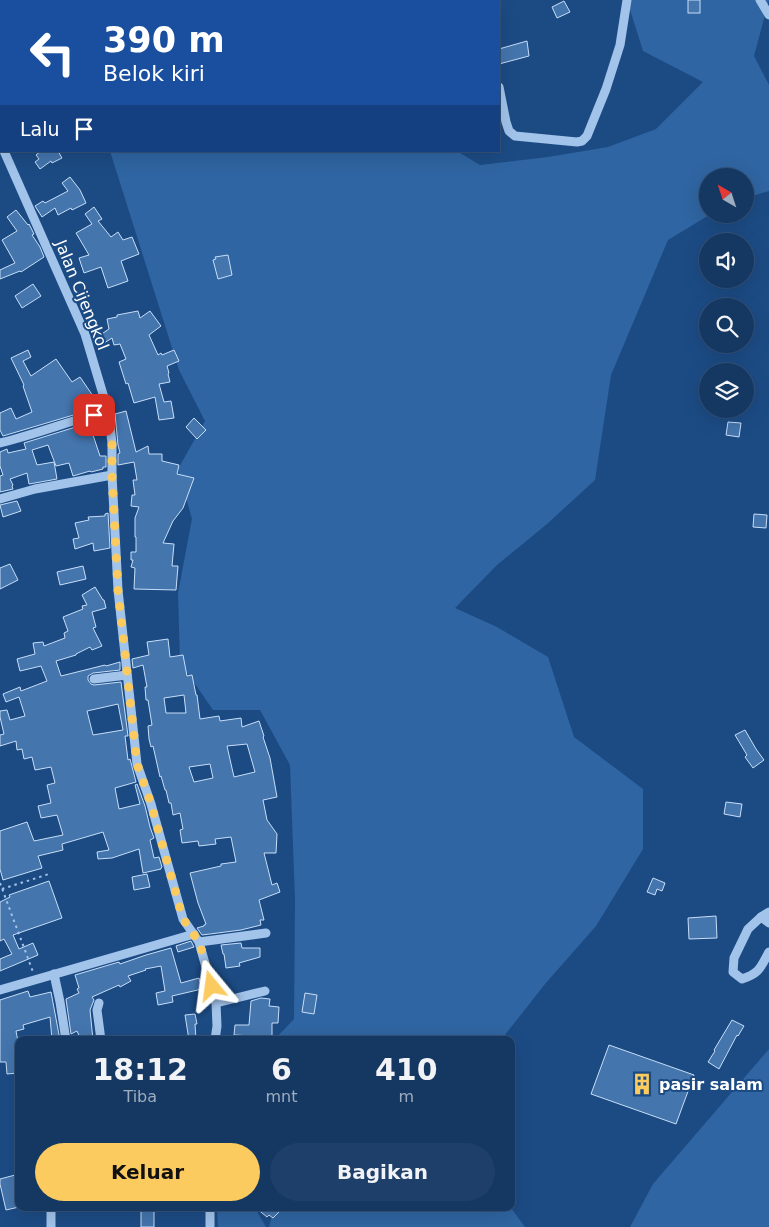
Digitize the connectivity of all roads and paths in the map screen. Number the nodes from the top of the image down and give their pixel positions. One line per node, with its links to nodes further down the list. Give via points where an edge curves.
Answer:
1 (627, 0): 4 (street, via 620,45 606,89 582,141 516,136 509,131)
2 (760, 0): 3 (street)
3 (769, 15)
4 (500, 92)
5 (4, 152): 6 (street, Jalan Cijengkol, via 85,334)
6 (108, 411): 7 (street); 8 (street, Jalan Cijengkol)
7 (0, 443)
8 (112, 475): 9 (street); 10 (street, Jalan Cijengkol, via 118,590)
9 (0, 499)
10 (127, 675): 11 (street); 18 (street, Jalan Cijengkol, via 137,764 183,919)
11 (94, 679)
12 (49, 874): 14 (path)
13 (0, 883): 14 (path)
14 (2, 889): 22 (path)
15 (765, 915): 16 (street); 20 (street, via 748,929 734,958 733,972 742,979 751,976)
16 (769, 923)
17 (266, 932): 19 (street)
18 (194, 934): 19 (street, Jalan Cijengkol); 21 (street)
19 (199, 942): 26 (street, Jalan Cijengkol)
20 (769, 952)
21 (54, 974): 22 (street); 27 (street)
22 (36, 980): 23 (street)
23 (0, 990)
24 (265, 991): 26 (street)
25 (99, 1003): 28 (street)
26 (216, 1003): 29 (street, Jalan Cijengkol)
27 (65, 1036)
28 (100, 1036)
29 (215, 1036)
30 (51, 1211): 32 (street)
31 (210, 1211): 33 (street)
32 (51, 1227)
33 (210, 1227)

